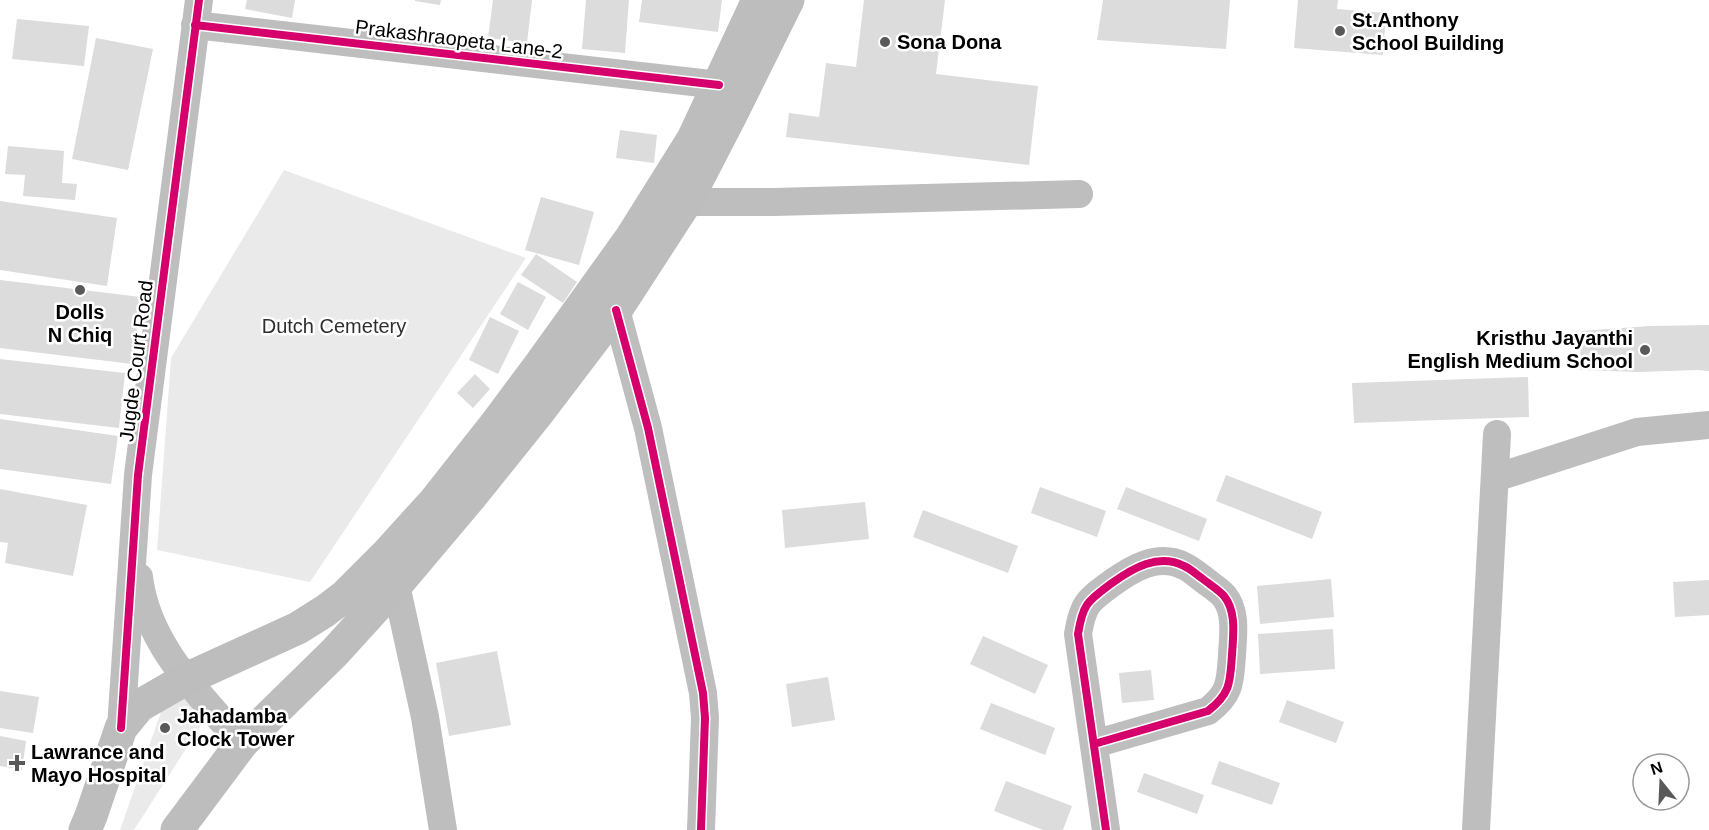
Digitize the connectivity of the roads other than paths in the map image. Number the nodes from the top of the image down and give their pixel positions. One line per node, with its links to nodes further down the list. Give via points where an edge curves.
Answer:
1 (758, 0): 4 (main road)
2 (788, 0): 6 (main road)
3 (197, 13): 4 (street, Prakashraopeta Lane-2); 11 (street, Jugde Court Road)
4 (719, 85): 13 (main road, via 693,139 631,238 501,417 421,516 346,595 325,611 298,628)
5 (1079, 194): 6 (street)
6 (686, 202): 7 (main road)
7 (616, 310): 12 (main road, via 490,474); 20 (street, via 648,428 703,693)
8 (1709, 425): 10 (street, via 1637,432)
9 (1497, 434): 10 (street)
10 (1495, 478): 22 (street)
11 (134, 527): 13 (street, Jugde Court Road, via 140,584 148,615 164,648); 14 (street, Jugde Court Road)
12 (396, 585): 15 (main road, via 334,653); 19 (street, via 425,717)
13 (186, 679): 14 (main road, Jugde Court Road, via 139,706); 15 (street, Jugde Court Road)
14 (121, 728): 17 (main road, Jugde Court Road)
15 (242, 743): 18 (main road)
16 (1094, 744): 16 (street, via 1078,634 1081,614 1090,599 1132,568 1171,561 1186,566 1224,596 1231,612 1234,632 1229,685 1220,702 1208,711); 21 (street)
17 (84, 825)
18 (177, 830)
19 (443, 830)
20 (701, 830)
21 (1106, 830)
22 (1476, 830)

